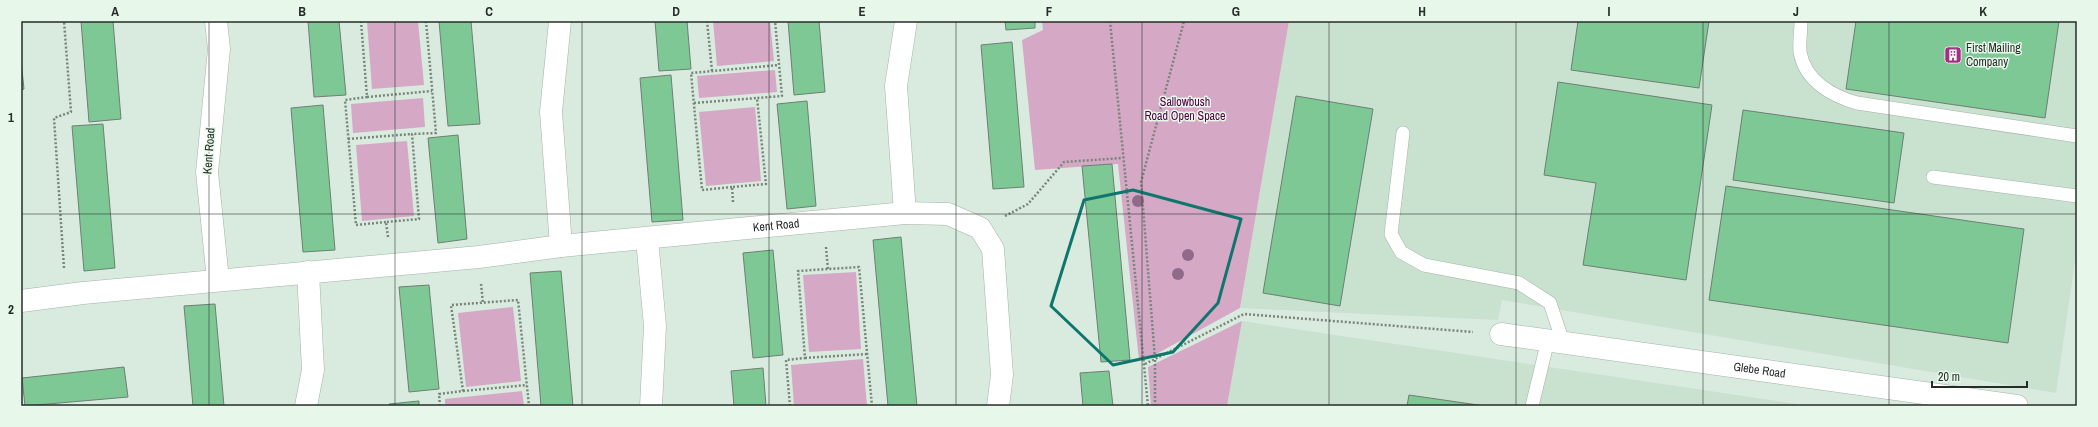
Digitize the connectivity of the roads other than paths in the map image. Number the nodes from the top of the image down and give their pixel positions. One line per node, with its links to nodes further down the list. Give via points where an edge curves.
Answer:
1 (216, 21): 13 (street, Kent Road, via 219,49 206,172)
2 (560, 21): 11 (street, via 551,112)
3 (906, 21): 9 (street, via 896,86)
4 (1801, 21): 6 (lane, via 1800,51 1803,65 1815,81 1839,98 1857,103)
5 (1403, 133): 16 (lane, via 1391,234 1401,252 1424,265 1519,283 1550,303)
6 (2077, 136)
7 (1933, 177): 8 (lane)
8 (2077, 196)
9 (905, 213): 10 (street, Kent Road); 20 (street, Kent Road, via 948,214 980,228 993,249 1002,375)
10 (647, 239): 11 (street, Kent Road); 19 (street, via 655,326)
11 (561, 246): 12 (street, Kent Road, via 479,257)
12 (308, 272): 13 (street, Kent Road); 18 (street, via 313,370)
13 (218, 280): 14 (street, Kent Road)
14 (21, 301)
15 (1501, 334): 16 (street, Glebe Road)
16 (1556, 341): 17 (street, Glebe Road); 21 (lane)
17 (1982, 403): 22 (street, Glebe Road)
18 (306, 406)
19 (651, 406)
20 (998, 406)
21 (1532, 406)
22 (2017, 406)

